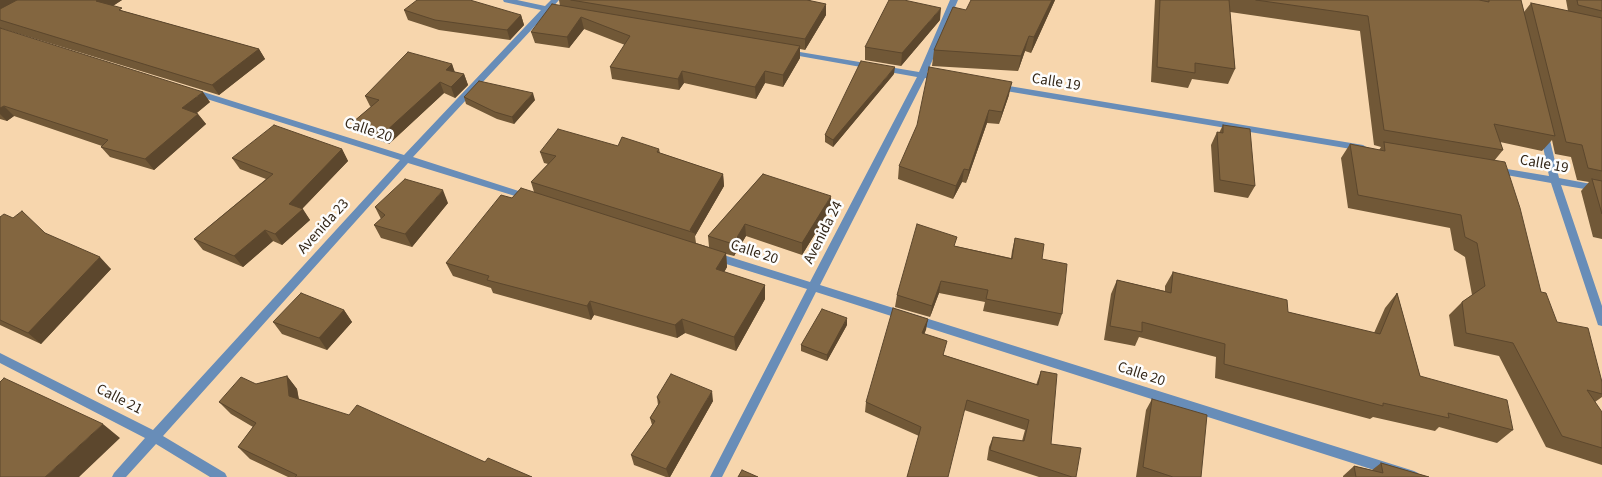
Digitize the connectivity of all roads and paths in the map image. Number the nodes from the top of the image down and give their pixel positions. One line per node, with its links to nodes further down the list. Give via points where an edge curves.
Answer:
1 (507, 0): 4 (street)
2 (556, 0): 4 (street, Avenida 23)
3 (954, 0): 7 (street, Avenida 24)
4 (546, 10): 5 (street); 13 (street, Avenida 23)
5 (566, 14)
6 (778, 50): 7 (street)
7 (922, 75): 8 (street); 19 (street, Avenida 24)
8 (951, 80)
9 (990, 86): 12 (street, Calle 19)
10 (179, 87): 13 (street, Calle 20)
11 (1542, 123): 15 (street)
12 (1370, 150)
13 (406, 159): 17 (street, Calle 20); 22 (street, Avenida 23)
14 (1487, 169): 15 (street, Calle 19)
15 (1555, 180): 16 (street, Calle 19); 20 (street)
16 (1602, 189)
17 (538, 201)
18 (699, 251): 19 (street, Calle 20)
19 (813, 287): 25 (street, Avenida 24); 26 (street, Calle 20)
20 (1602, 322)
21 (0, 358): 22 (street, Calle 21)
22 (155, 437): 23 (street, Avenida 23); 24 (street, Calle 21)
23 (118, 477)
24 (221, 477)
25 (716, 477)
26 (1414, 477)

